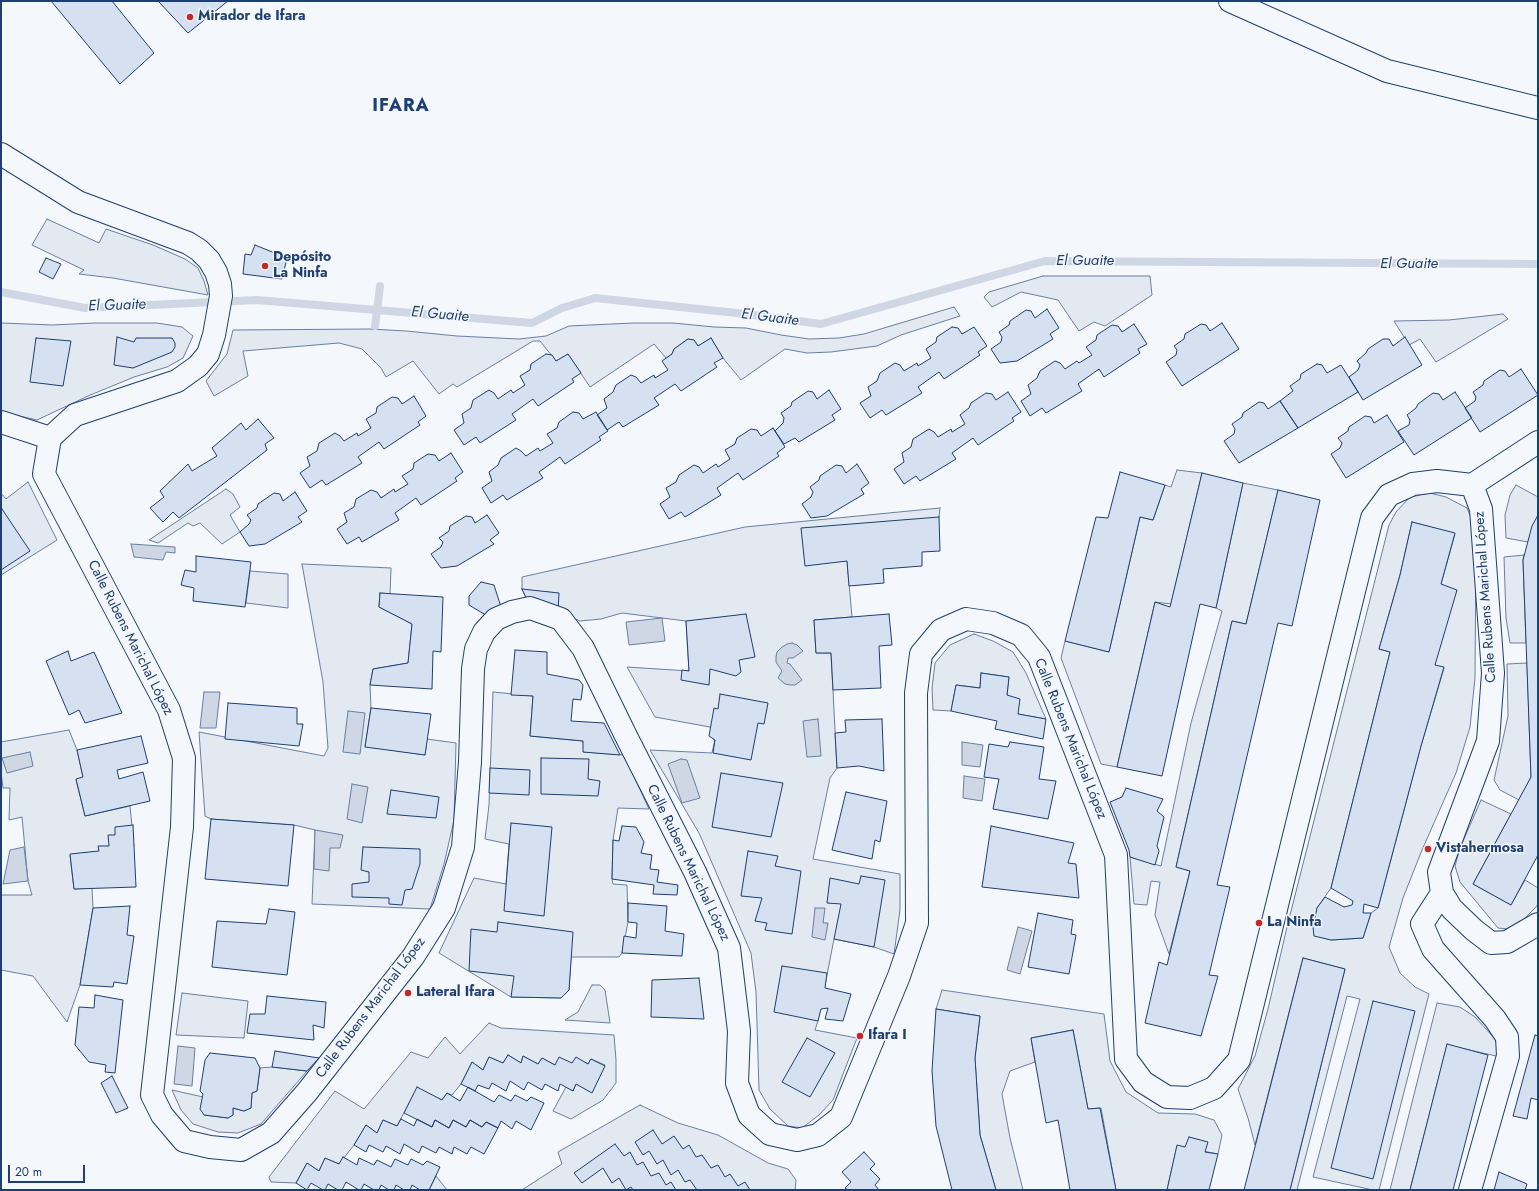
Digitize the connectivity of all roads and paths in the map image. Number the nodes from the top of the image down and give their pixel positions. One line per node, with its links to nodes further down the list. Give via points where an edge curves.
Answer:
1 (1230, 1): 2 (street, via 1386,71)
2 (1538, 108)
3 (1, 154): 5 (street, via 78,202 188,243 209,260 220,284 221,296 214,335 208,354 198,366 177,380 75,415)
4 (1, 422): 5 (street)
5 (50, 438): 7 (street, Calle Rubens Marichal López, via 44,474 170,710 184,758 182,827 152,1095 162,1116 184,1141 241,1150 271,1133 307,1092 413,957 444,908 463,847 470,762 472,669 476,649 484,632 496,619 530,608 561,619 583,648 695,872 729,948 739,1031 737,1083 749,1115 770,1134 798,1140 818,1135 841,1117 899,976 917,923 916,693 921,654 941,630 966,619 993,623 1021,635 1039,657 1116,855 1126,1059 1143,1082 1167,1097 1190,1098 1214,1088 1239,1060 1372,518 1389,495 1413,484 1437,481)
6 (1538, 442): 7 (street)
7 (1472, 485): 8 (street, Calle Rubens Marichal López, via 1481,509 1493,673 1489,734 1439,872)
8 (1442, 893): 9 (street, via 1452,909 1491,943 1507,942); 10 (street, via 1422,924 1433,949 1495,1019 1507,1038 1508,1056)
9 (1538, 924)
10 (1470, 1190)

